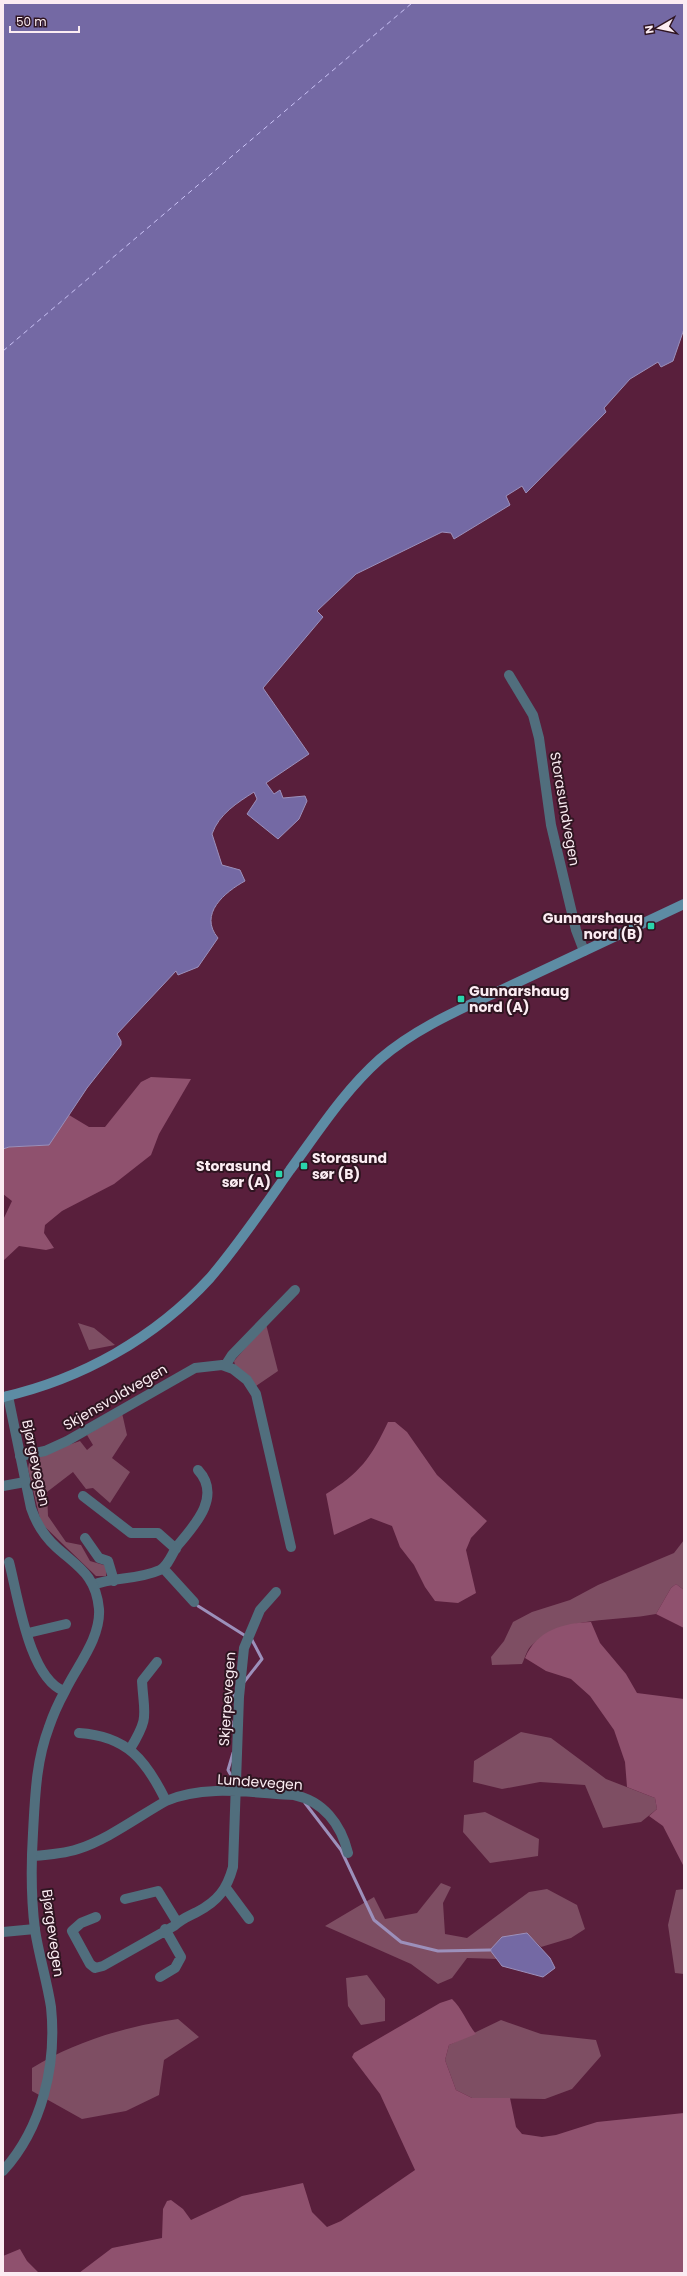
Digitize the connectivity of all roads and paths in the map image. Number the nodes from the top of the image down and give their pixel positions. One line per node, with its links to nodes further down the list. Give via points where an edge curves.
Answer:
1 (509, 675): 3 (street, Storasundvegen, via 533,715 539,738 552,831 576,930)
2 (684, 904): 3 (main road)
3 (584, 951): 6 (main road, via 446,1016 388,1052 350,1089 238,1244 184,1302 143,1335 96,1365 55,1382)
4 (295, 1290): 5 (street, via 232,1355)
5 (225, 1366): 7 (street, Skjensvoldvegen, via 194,1368 67,1441 45,1451); 13 (street, via 240,1373 256,1394)
6 (5, 1397): 7 (street, Bjørgevegen)
7 (20, 1456): 9 (street, Bjørgevegen)
8 (198, 1470): 14 (street, via 203,1475 208,1500 202,1515)
9 (25, 1482): 10 (street); 18 (street, Bjørgevegen, via 30,1508 42,1532 56,1548 79,1565)
10 (3, 1486)
11 (83, 1496): 14 (street, via 131,1533 158,1533)
12 (85, 1538): 17 (street, via 99,1558 108,1561)
13 (291, 1547)
14 (176, 1549): 16 (street)
15 (9, 1562): 22 (street)
16 (163, 1568): 17 (street, via 141,1576); 20 (street)
17 (114, 1581): 18 (street)
18 (93, 1585): 24 (street, Bjørgevegen, via 99,1609 97,1626 83,1658)
19 (276, 1592): 27 (street, Skjerpevegen, via 260,1610 244,1648 239,1698)
20 (194, 1602)
21 (66, 1624): 22 (street)
22 (28, 1633): 24 (street, via 33,1655 41,1671 49,1682)
23 (157, 1662): 26 (street, via 142,1681 146,1718)
24 (64, 1691): 30 (street, Bjørgevegen, via 48,1728 39,1761)
25 (79, 1733): 26 (street, via 97,1734)
26 (130, 1749): 28 (street, via 151,1773)
27 (236, 1793): 28 (street, Lundevegen, via 193,1793); 29 (street, Lundevegen, via 294,1795 316,1802 330,1814); 31 (street, Skjerpevegen, via 232,1867)
28 (166, 1800): 30 (street, Lundevegen, via 92,1844 57,1854)
29 (348, 1853)
30 (32, 1856): 36 (street, Bjørgevegen)
31 (226, 1888): 34 (street); 35 (street, via 214,1901)
32 (125, 1899): 35 (street, via 158,1891)
33 (96, 1917): 37 (street, via 81,1923 72,1931 93,1968 102,1966)
34 (249, 1919)
35 (177, 1922): 37 (street)
36 (35, 1929): 38 (street); 40 (street, Bjørgevegen, via 51,2007 50,2063 45,2092 31,2128)
37 (166, 1929): 39 (street, via 181,1957 175,1968)
38 (3, 1932)
39 (160, 1976)
40 (3, 2172)

